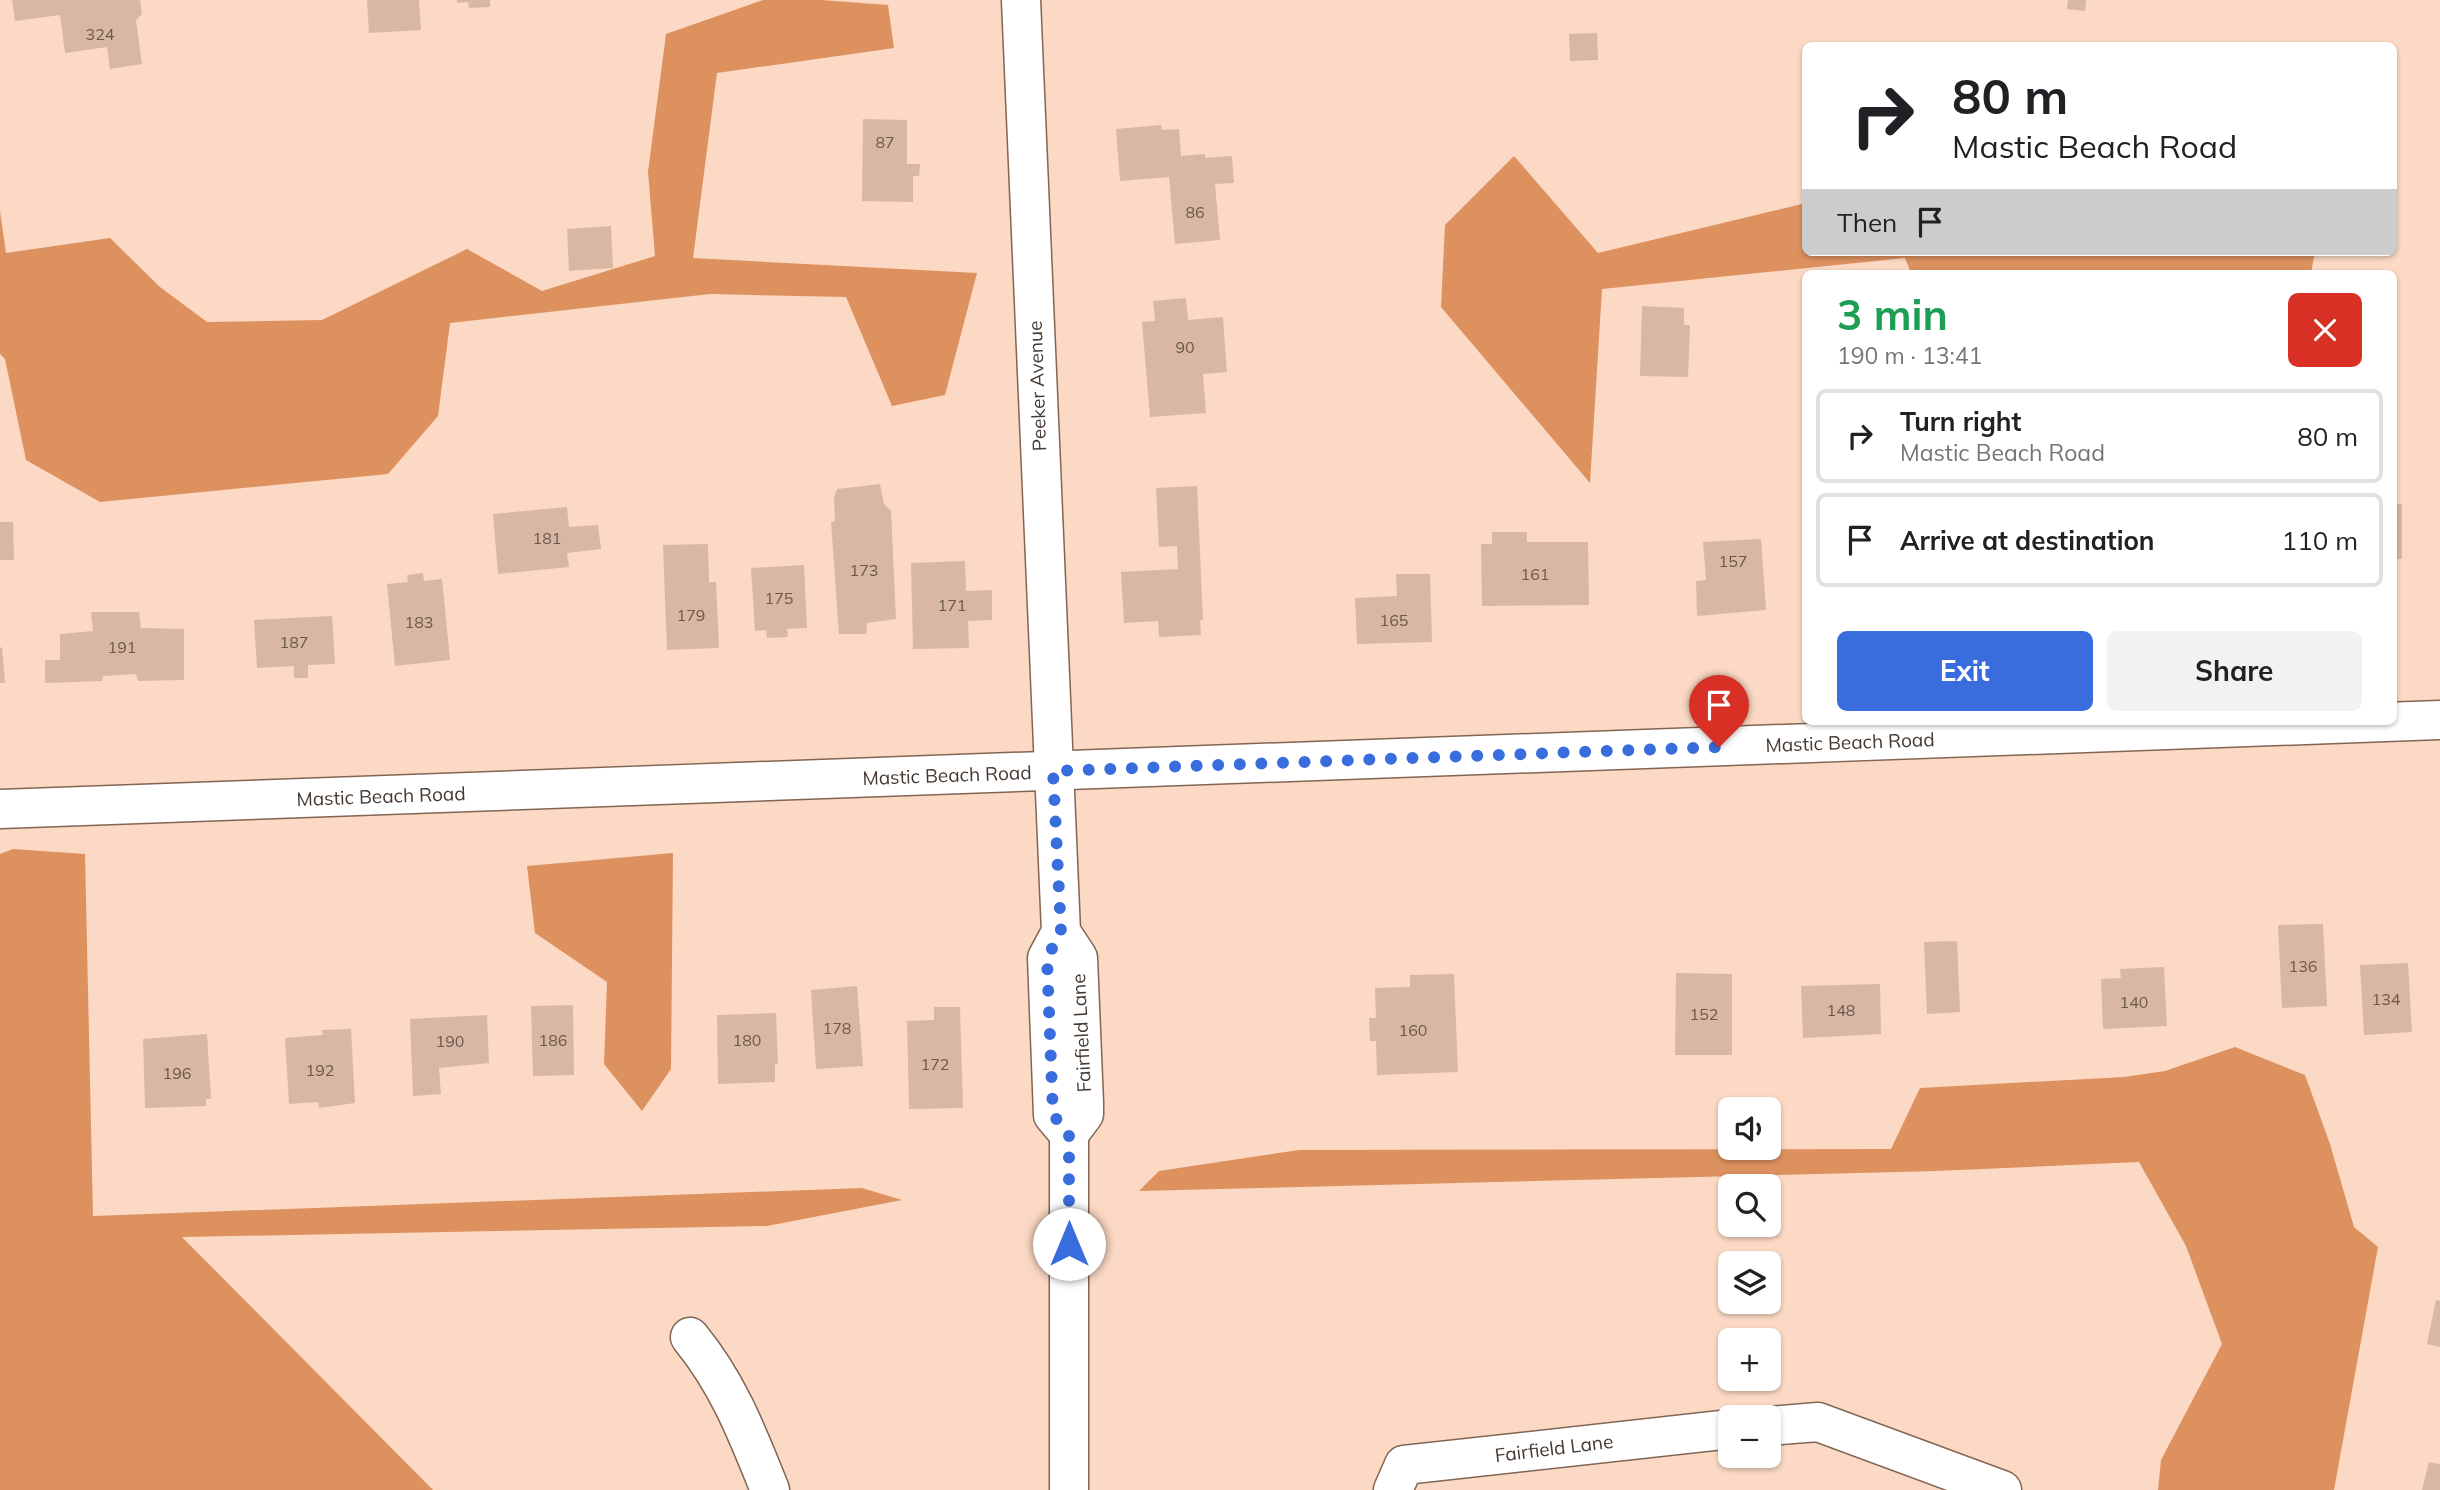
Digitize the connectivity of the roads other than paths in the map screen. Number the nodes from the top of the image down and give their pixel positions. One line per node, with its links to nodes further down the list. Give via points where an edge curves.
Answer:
1 (1021, 0): 5 (street, Peeker Avenue)
2 (2440, 720): 3 (street, Mastic Beach Road)
3 (2397, 722)
4 (2304, 725): 5 (street, Mastic Beach Road)
5 (1053, 771): 6 (street, Mastic Beach Road); 11 (street, Fairfield Lane, via 1061,932 1047,958 1053,1115 1069,1134)
6 (0, 809)
7 (690, 1337): 10 (street, via 735,1403)
8 (1781, 1425): 13 (street, via 1818,1422)
9 (1718, 1430): 12 (street, Fairfield Lane, via 1404,1465)
10 (770, 1490)
11 (1069, 1490)
12 (1393, 1490)
13 (2002, 1490)

